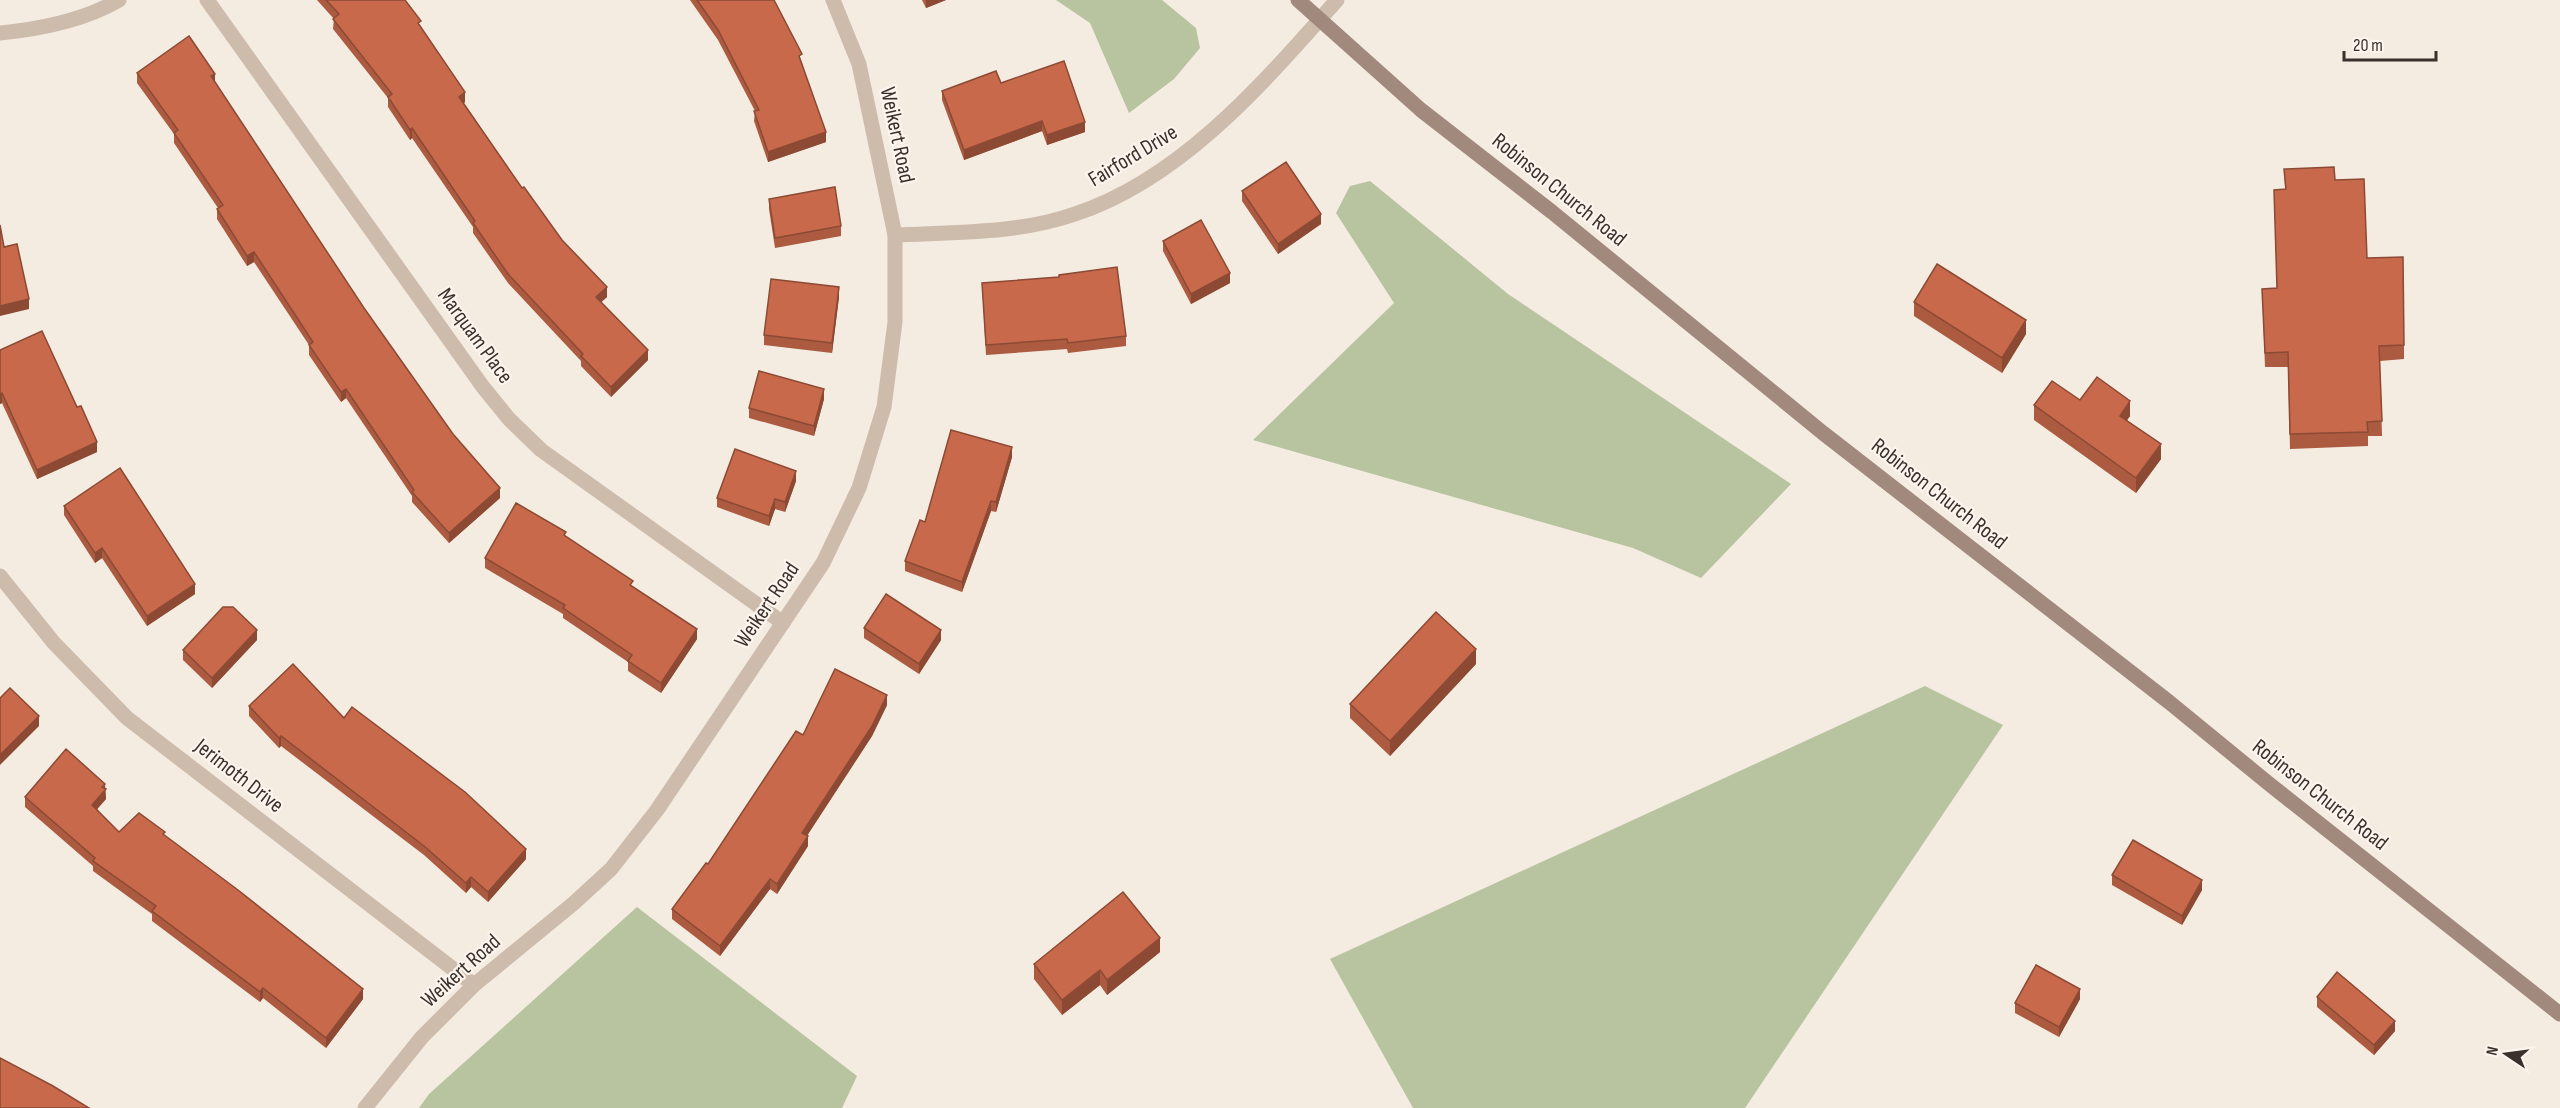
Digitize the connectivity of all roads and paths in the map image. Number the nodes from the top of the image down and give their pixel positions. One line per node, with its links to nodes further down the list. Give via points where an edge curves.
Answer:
1 (119, 0): 7 (street, via 101,11 36,29)
2 (207, 0): 10 (street, Marquam Place, via 509,418 541,450)
3 (833, 0): 8 (street, Weikert Road, via 859,64)
4 (1298, 0): 6 (street, Robinson Church Road)
5 (1337, 0): 6 (street, Fairford Drive)
6 (1320, 20): 8 (street, Fairford Drive, via 1257,88 1195,146 1117,196 1075,215 1026,225); 12 (street, Robinson Church Road, via 1421,110 1823,433)
7 (0, 33)
8 (895, 235): 10 (street, Weikert Road, via 895,322 884,407 859,488 823,563)
9 (0, 576): 11 (street, Jerimoth Drive, via 54,643 127,718)
10 (783, 623): 11 (street, Weikert Road, via 657,810 611,869)
11 (474, 985): 13 (street, Weikert Road, via 422,1037)
12 (2560, 1014)
13 (365, 1108)

